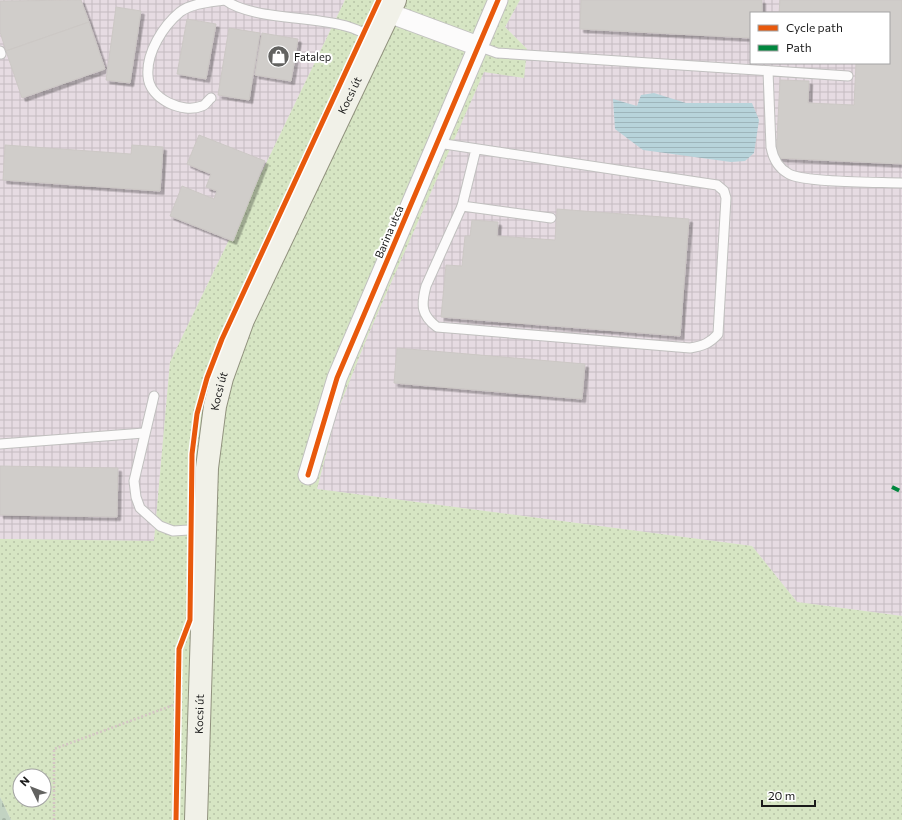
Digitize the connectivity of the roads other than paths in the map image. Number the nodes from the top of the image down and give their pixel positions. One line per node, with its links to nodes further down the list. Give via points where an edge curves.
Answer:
1 (225, 0): 4 (lane, via 234,7 348,27); 8 (lane, via 204,3 181,12 157,39 149,69 148,76 152,88 160,97 178,107 190,109 204,106)
2 (498, 0): 5 (street, Barina utca)
3 (392, 7): 4 (main road, Kocsi út); 5 (street)
4 (378, 39): 18 (main road, Kocsi út, via 232,348 215,406 211,433 207,468)
5 (478, 46): 6 (lane, via 497,53); 9 (street, Barina utca)
6 (768, 71): 7 (lane); 11 (lane, via 771,147 773,156 782,168 799,178)
7 (848, 76)
8 (211, 98)
9 (438, 144): 10 (lane); 17 (street, Barina utca, via 337,378)
10 (476, 149): 12 (lane); 12 (lane, via 717,185 724,191 726,198 718,334 703,346 690,348 437,327 429,321 422,300)
11 (902, 183)
12 (462, 206): 13 (lane)
13 (551, 218)
14 (154, 396): 15 (lane)
15 (144, 433): 16 (lane); 18 (lane, via 134,481 140,508 160,526 173,531)
16 (0, 444)
17 (308, 475)
18 (206, 529): 19 (main road, Kocsi út)
19 (196, 820)

